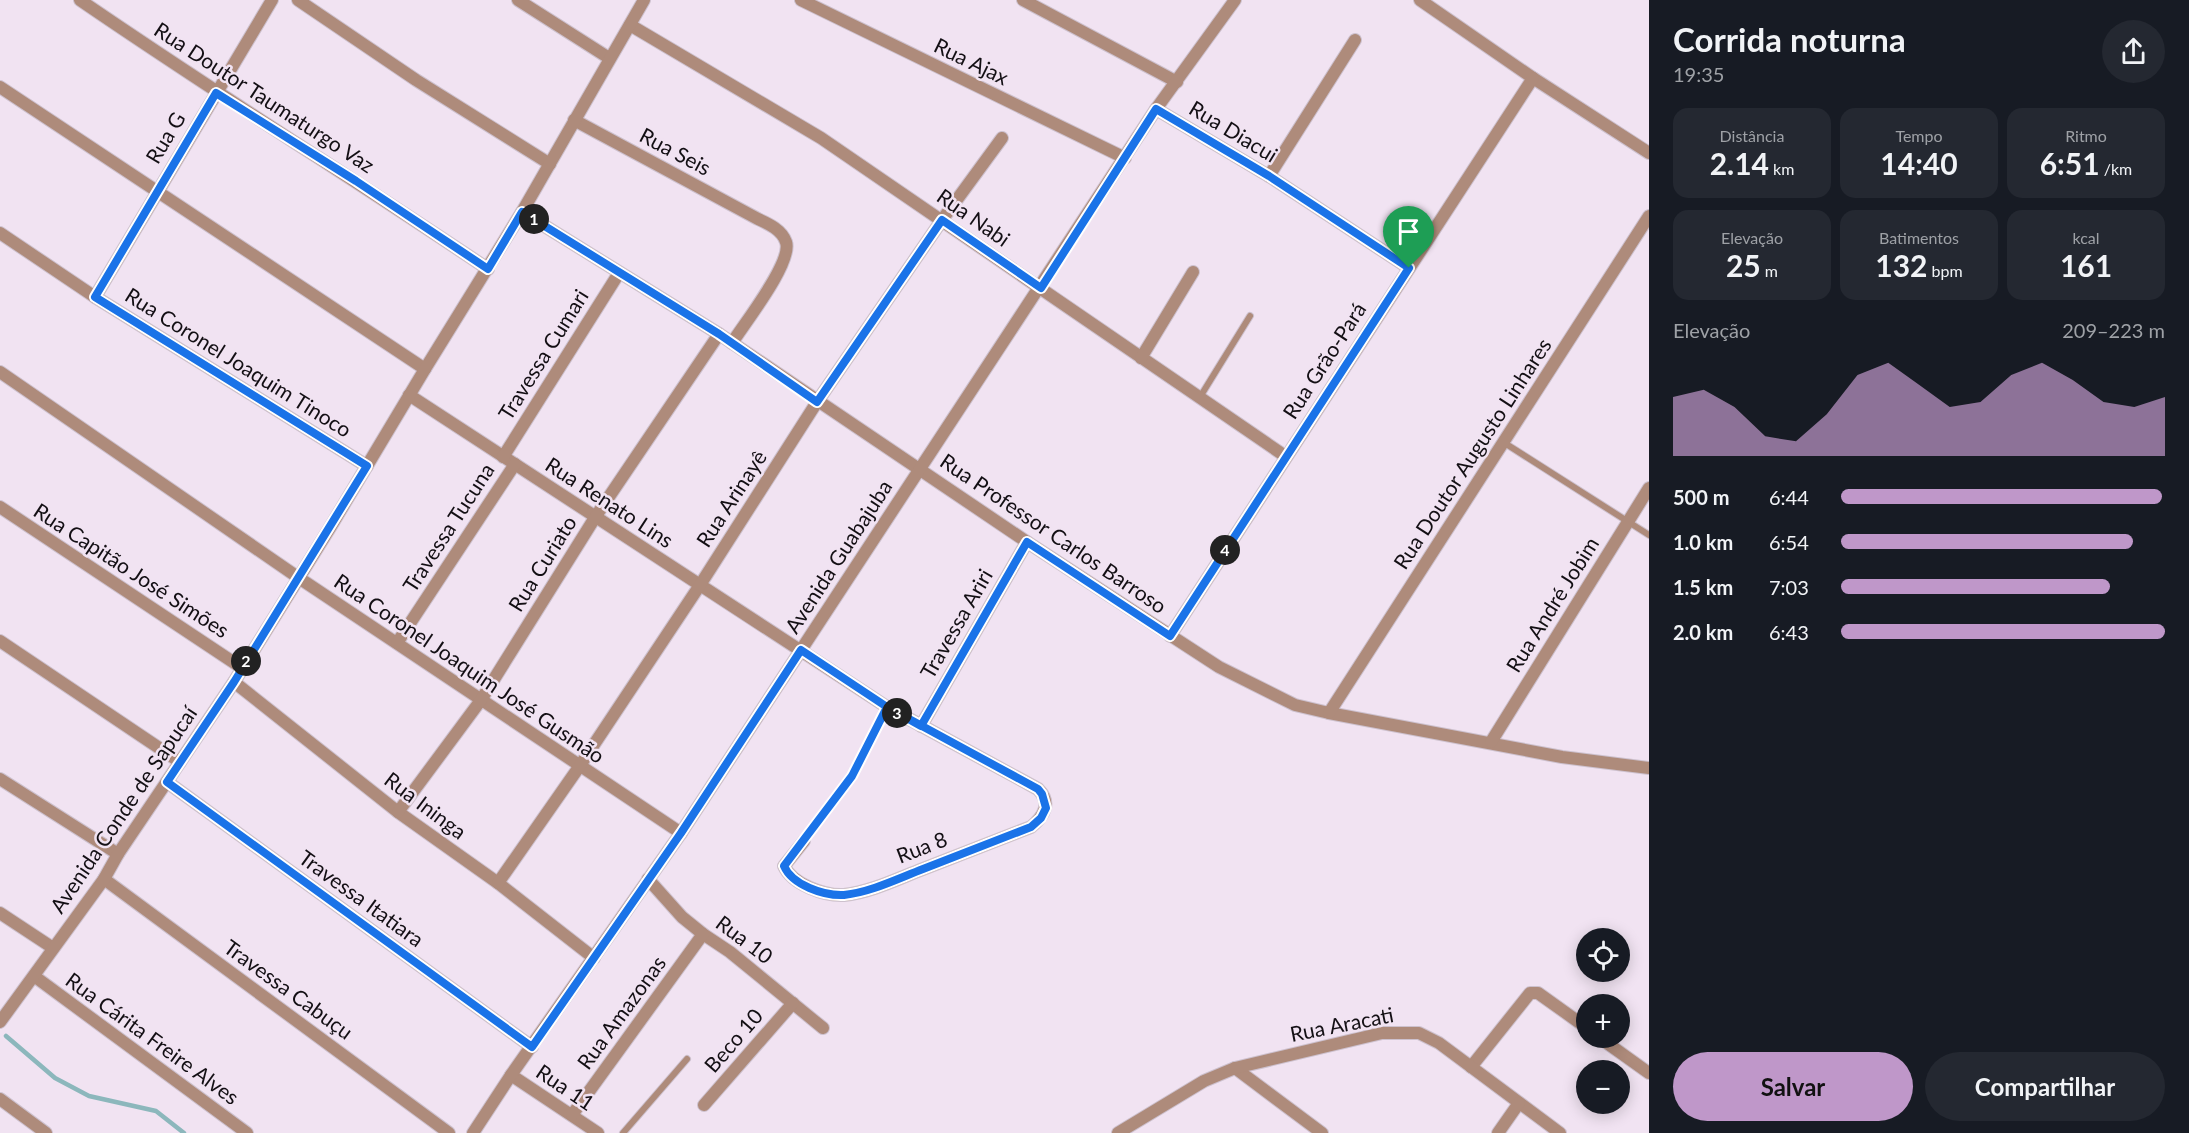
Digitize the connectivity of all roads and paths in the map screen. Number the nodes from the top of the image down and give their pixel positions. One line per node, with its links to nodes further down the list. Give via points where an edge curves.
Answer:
1 (80, 0): 16 (street, Rua Doutor Taumaturgo Vaz)
2 (272, 0): 16 (street, Rua G)
3 (298, 0): 22 (street)
4 (518, 0): 12 (street)
5 (644, 0): 10 (street, Avenida Conde de Sapucaí)
6 (801, 0): 21 (street, Rua Ajax)
7 (1023, 0): 14 (street)
8 (1235, 0): 14 (street, Avenida Guabajuba)
9 (1420, 0): 13 (street)
10 (630, 25): 12 (street, Avenida Conde de Sapucaí); 27 (street, Rua Nabi, via 821,138)
11 (1355, 40): 23 (street)
12 (609, 58): 18 (street, Avenida Conde de Sapucaí)
13 (1533, 78): 20 (street); 29 (street, Rua Grão-Pará)
14 (1177, 82): 17 (street, Avenida Guabajuba)
15 (0, 87): 24 (street)
16 (216, 93): 24 (street, Rua G); 30 (street, Rua Doutor Taumaturgo Vaz)
17 (1156, 109): 21 (street, Avenida Guabajuba); 23 (street, Rua Diacui)
18 (574, 120): 22 (street, Avenida Conde de Sapucaí); 37 (street, Rua Seis, via 781,233 787,253)
19 (1002, 138): 27 (street, Rua Arinayê)
20 (1649, 153)
21 (1125, 158): 33 (street, Avenida Guabajuba)
22 (550, 165): 25 (street, Avenida Conde de Sapucaí)
23 (1269, 176): 29 (street, Rua Diacui)
24 (156, 191): 34 (street, Rua G); 39 (street)
25 (522, 212): 30 (street, Avenida Conde de Sapucaí); 32 (street, Rua Professor Carlos Barroso)
26 (1649, 216): 44 (street, Rua Doutor Augusto Linhares)
27 (942, 220): 33 (street, Rua Nabi); 43 (street, Rua Arinayê)
28 (0, 233): 34 (street, Rua Coronel Joaquim Tinoco)
29 (1409, 268): 45 (street, Rua Grão-Pará)
30 (488, 269): 39 (street, Avenida Conde de Sapucaí)
31 (1193, 272): 38 (street)
32 (619, 273): 36 (street, Rua Professor Carlos Barroso); 46 (street, Travessa Cumari)
33 (1041, 288): 38 (street, Rua Nabi); 49 (street, Avenida Guabajuba)
34 (95, 297): 48 (street, Rua Coronel Joaquim Tinoco)
35 (1250, 316): 42 (lane)
36 (719, 334): 37 (street, Rua Professor Carlos Barroso); 52 (street, Rua Curiato)
37 (732, 343): 43 (street, Rua Professor Carlos Barroso)
38 (1141, 358): 42 (street, Rua Nabi)
39 (425, 369): 41 (street, Avenida Conde de Sapucaí)
40 (0, 372): 56 (street, Rua Coronel Joaquim José Gusmão)
41 (409, 395): 46 (street, Rua Renato Lins); 48 (street, Avenida Conde de Sapucaí)
42 (1200, 397): 45 (street, Rua Nabi)
43 (817, 402): 49 (street, Rua Professor Carlos Barroso); 57 (street, Rua Arinayê)
44 (1503, 442): 53 (lane); 66 (street, Rua Doutor Augusto Linhares)
45 (1285, 456): 58 (street, Rua Grão-Pará)
46 (502, 457): 47 (street, Rua Renato Lins)
47 (515, 464): 52 (street, Rua Renato Lins); 60 (street, Travessa Tucuna)
48 (367, 466): 56 (street, Avenida Conde de Sapucaí)
49 (920, 470): 55 (street, Rua Professor Carlos Barroso); 61 (street, Avenida Guabajuba)
50 (1649, 488): 53 (street, Rua André Jobim)
51 (0, 507): 62 (street, Rua Capitão José Simões)
52 (596, 516): 57 (street, Rua Renato Lins); 64 (street, Rua Curiato)
53 (1628, 521): 54 (lane); 68 (street, Rua André Jobim)
54 (1649, 536)
55 (1027, 542): 58 (street, Rua Professor Carlos Barroso); 67 (street, Travessa Ariri)
56 (299, 578): 60 (street, Rua Coronel Joaquim José Gusmão); 62 (street, Avenida Conde de Sapucaí)
57 (700, 585): 61 (street, Rua Renato Lins); 70 (street, Rua Arinayê)
58 (1170, 636): 66 (street, Rua Professor Carlos Barroso, via 1258,689 1295,705)
59 (0, 641): 69 (street)
60 (397, 643): 64 (street, Rua Coronel Joaquim José Gusmão)
61 (801, 650): 65 (street, Rua Renato Lins); 76 (street, Avenida Guabajuba)
62 (242, 668): 63 (street, Avenida Conde de Sapucaí)
63 (234, 682): 69 (street, Avenida Conde de Sapucaí); 75 (street, Rua Ininga)
64 (481, 700): 70 (street, Rua Coronel Joaquim José Gusmão); 75 (street, Rua Curiato)
65 (887, 707): 67 (street, Rua Renato Lins); 77 (lane, via 852,776)
66 (1329, 713): 68 (street, Rua Professor Carlos Barroso)
67 (921, 726): 72 (street, Rua Renato Lins)
68 (1491, 742): 71 (street, Rua Professor Carlos Barroso, via 1562,757)
69 (180, 762): 74 (street, Avenida Conde de Sapucaí)
70 (579, 767): 76 (street, Rua Coronel Joaquim José Gusmão); 81 (street, Rua Arinayê)
71 (1649, 768)
72 (1005, 772): 77 (street, Rua 8, via 1042,794 1046,808 1031,827 876,888 827,894 800,882 784,866)
73 (0, 780): 78 (street)
74 (167, 782): 78 (street, Avenida Conde de Sapucaí); 91 (street, Travessa Itatiara)
75 (398, 812): 81 (street, Rua Ininga)
76 (681, 833): 80 (street, Avenida Guabajuba)
77 (804, 841)
78 (118, 854): 79 (street, Avenida Conde de Sapucaí)
79 (104, 879): 84 (street, Avenida Conde de Sapucaí); 104 (street, Travessa Cabuçu)
80 (648, 879): 83 (street, Rua 10, via 672,908); 85 (street, Avenida Guabajuba)
81 (498, 883): 85 (street, Rua Ininga)
82 (0, 913): 84 (street)
83 (703, 934): 87 (street, Rua 10); 101 (street, Rua Amazonas)
84 (53, 948): 86 (street, Avenida Conde de Sapucaí)
85 (594, 958): 91 (street, Avenida Guabajuba)
86 (34, 976): 89 (street, Avenida Conde de Sapucaí); 103 (street, Rua Cárita Freire Alves)
87 (793, 1003): 90 (street, Rua 10); 100 (street, Beco 10)
88 (1576, 1020): 94 (street, via 1538,993 1530,993)
89 (0, 1022)
90 (823, 1028)
91 (532, 1047): 97 (street, Avenida Guabajuba)
92 (1614, 1048): 96 (street)
93 (687, 1059): 107 (lane)
94 (1472, 1067): 95 (street, Rua Aracati, via 1428,1036 1410,1031 1382,1033); 99 (street, Rua Aracati)
95 (1235, 1068): 108 (street, Rua Aracati, via 1204,1081); 109 (street)
96 (1649, 1073)
97 (511, 1075): 101 (street, Rua 11); 105 (street, Avenida Guabajuba)
98 (0, 1099): 102 (street)
99 (1519, 1103): 110 (street); 111 (street, Rua Aracati)
100 (704, 1105)
101 (572, 1114): 106 (street, Rua 11)
102 (46, 1133)
103 (247, 1133)
104 (448, 1133)
105 (473, 1133)
106 (598, 1133)
107 (623, 1133)
108 (1118, 1133)
109 (1322, 1133)
110 (1498, 1133)
111 (1560, 1133)

